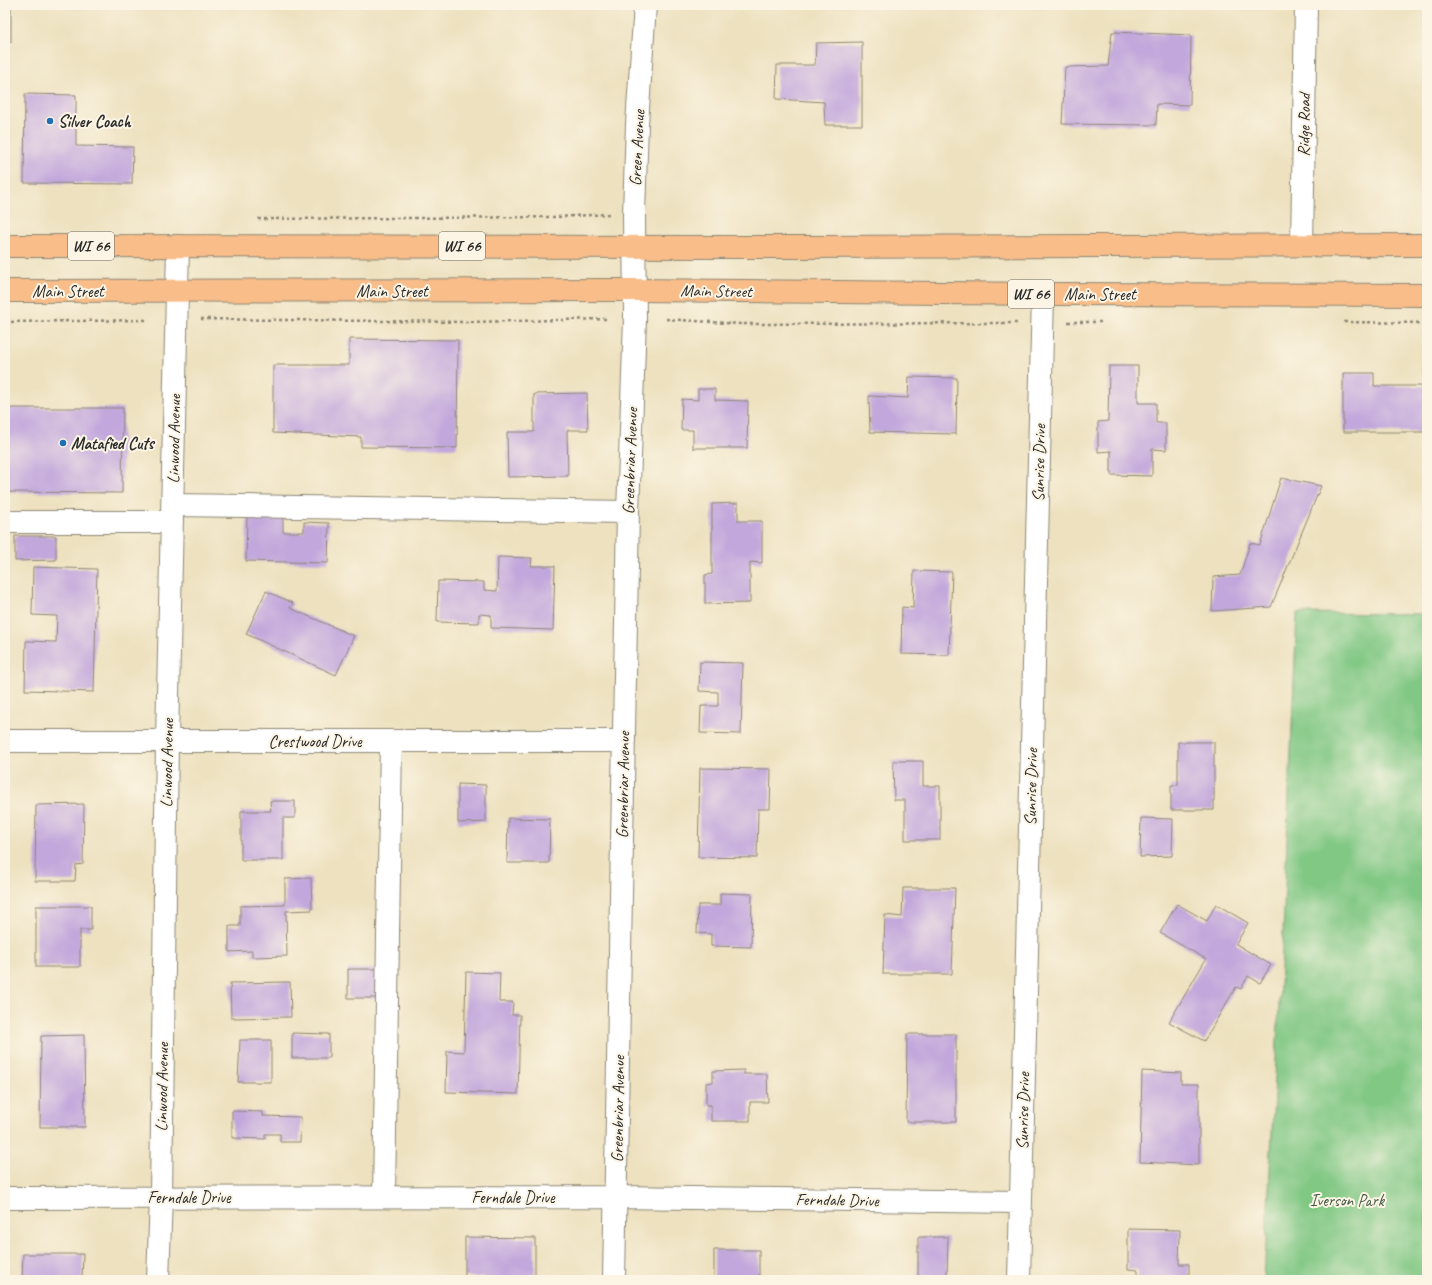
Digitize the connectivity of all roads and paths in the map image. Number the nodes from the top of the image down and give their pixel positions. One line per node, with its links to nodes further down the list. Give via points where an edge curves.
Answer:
1 (645, 5): 3 (street, Green Avenue)
2 (1306, 5): 5 (street, Ridge Road)
3 (634, 213): 4 (path, via 556,217); 9 (street, Green Avenue)
4 (256, 219)
5 (1302, 245): 6 (main road, WI 66); 9 (main road, WI 66)
6 (1427, 245)
7 (5, 246): 8 (main road, WI 66)
8 (178, 246): 9 (main road, WI 66); 12 (street, Linwood Avenue)
9 (634, 247): 10 (street, Green Avenue)
10 (635, 290): 12 (main road, Main Street / WI 66); 13 (main road, Main Street / WI 66); 19 (street, Greenbriar Avenue)
11 (5, 291): 12 (main road, Main Street / WI 66)
12 (177, 291): 20 (street, Linwood Avenue)
13 (1042, 294): 14 (main road, Main Street / WI 66); 30 (street, Sunrise Drive)
14 (1427, 295)
15 (201, 319): 16 (path, via 466,322)
16 (608, 319)
17 (146, 320): 18 (path)
18 (5, 322)
19 (628, 512): 20 (street); 25 (street, Greenbriar Avenue)
20 (172, 514): 21 (street); 23 (street, Linwood Avenue)
21 (5, 522)
22 (5, 741): 23 (street, Crestwood Drive)
23 (167, 741): 24 (street, Crestwood Drive); 26 (street, Linwood Avenue)
24 (391, 741): 25 (street, Crestwood Drive); 27 (street)
25 (624, 741): 28 (street, Greenbriar Avenue)
26 (161, 1197): 27 (street, Ferndale Drive); 29 (street, Ferndale Drive); 31 (street, Linwood Avenue)
27 (384, 1197): 28 (street, Ferndale Drive)
28 (616, 1197): 30 (street, Ferndale Drive); 32 (street, Greenbriar Avenue)
29 (5, 1198)
30 (1021, 1202): 33 (street, Sunrise Drive)
31 (158, 1280)
32 (614, 1280)
33 (1019, 1280)

